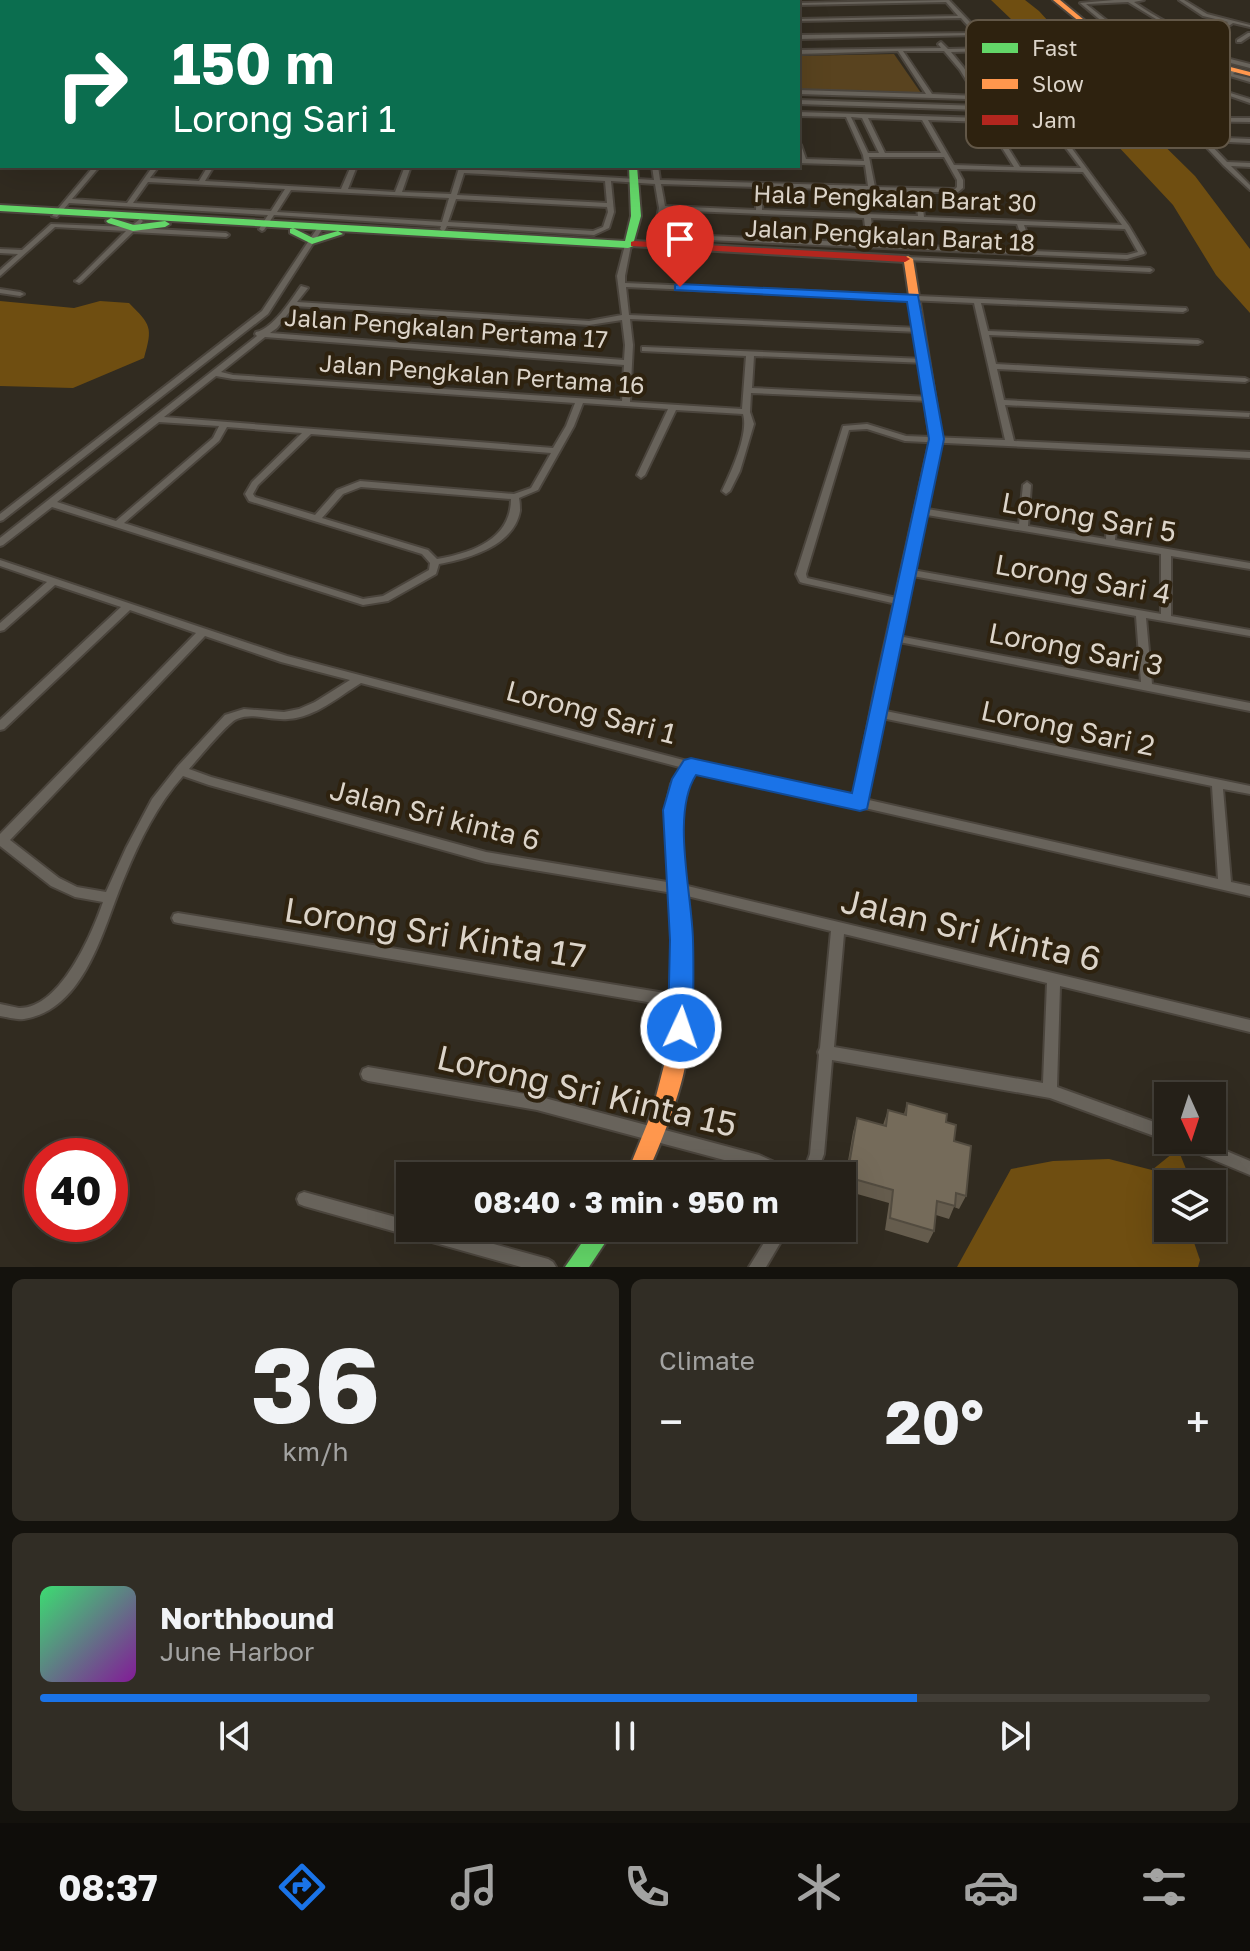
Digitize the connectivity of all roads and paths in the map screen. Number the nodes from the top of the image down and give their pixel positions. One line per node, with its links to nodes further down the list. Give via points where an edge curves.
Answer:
1 (947, 0): 6 (street); 11 (street)
2 (1056, 0): 14 (street)
3 (1065, 0): 15 (street)
4 (1142, 0): 7 (street)
5 (1181, 0): 18 (street, via 1201,14)
6 (896, 1): 8 (street)
7 (1130, 1): 9 (street); 17 (street)
8 (846, 2): 10 (street)
9 (1081, 2): 16 (street)
10 (800, 4)
11 (962, 17): 12 (street); 19 (street)
12 (911, 18): 13 (street); 25 (street)
13 (800, 20)
14 (1081, 20)
15 (1090, 20)
16 (1103, 20)
17 (1156, 20)
18 (1224, 20)
19 (966, 22)
20 (1232, 22): 21 (street)
21 (1250, 26)
22 (934, 34): 23 (street); 25 (street); 29 (street)
23 (966, 34)
24 (1250, 34): 27 (street, via 1239,41)
25 (921, 35): 26 (street)
26 (800, 37)
27 (1250, 45)
28 (900, 50): 29 (street); 31 (street); 35 (street)
29 (946, 50): 30 (street); 32 (street)
30 (966, 50)
31 (800, 52)
32 (966, 78)
33 (800, 92): 35 (street)
34 (1230, 94): 37 (street)
35 (930, 96): 36 (street)
36 (966, 97)
37 (1250, 101)
38 (800, 102): 39 (street)
39 (966, 108)
40 (800, 114): 41 (street)
41 (848, 116): 42 (street); 54 (street)
42 (864, 116): 43 (street); 52 (street)
43 (924, 118): 44 (street); 53 (street)
44 (966, 119)
45 (1230, 120): 46 (street)
46 (1250, 120)
47 (1230, 140): 48 (street)
48 (1250, 141)
49 (1005, 148): 59 (street)
50 (1066, 148): 67 (street)
51 (1210, 148): 56 (street)
52 (883, 155): 53 (street); 54 (street)
53 (944, 155): 58 (street)
54 (867, 159): 55 (street); 76 (street)
55 (800, 161)
56 (1225, 164): 57 (street); 75 (street)
57 (1250, 165)
58 (952, 167): 59 (street); 78 (street, via 961,185 956,191)
59 (1017, 167): 67 (street)
60 (95, 168): 83 (street)
61 (155, 168): 70 (street)
62 (210, 168): 72 (street)
63 (353, 168): 77 (street)
64 (407, 168): 79 (street)
65 (462, 168): 69 (street); 80 (street)
66 (655, 168): 71 (street)
67 (1082, 170): 93 (street)
68 (634, 173): 69 (street); 71 (street); 97 (street, via 637,213)
69 (608, 179): 81 (street)
70 (146, 180): 72 (street); 84 (street)
71 (658, 182): 73 (street); 82 (street)
72 (201, 183): 74 (street)
73 (760, 186): 76 (street); 86 (street)
74 (290, 187): 77 (street); 90 (street)
75 (1250, 188)
76 (872, 189): 78 (street)
77 (344, 190): 79 (street)
78 (918, 191): 88 (street)
79 (398, 193): 80 (street)
80 (453, 196): 81 (street); 94 (street)
81 (611, 205): 94 (street, via 606,228 594,233)
82 (662, 208): 86 (street, Hala Pengkalan Barat 30); 98 (street, via 657,233 663,236)
83 (61, 209): 84 (street); 85 (street); 92 (street)
84 (123, 209): 89 (street); 90 (street); 92 (street)
85 (0, 210)
86 (759, 212): 87 (street, Hala Pengkalan Barat 30)
87 (867, 216): 88 (street, Hala Pengkalan Barat 30); 98 (street)
88 (921, 218): 91 (street, Hala Pengkalan Barat 30)
89 (175, 220): 90 (street); 92 (street)
90 (267, 221): 94 (street); 95 (street); 95 (street)
91 (1020, 223): 93 (street, Hala Pengkalan Barat 30); 101 (street)
92 (135, 226): 96 (street); 100 (street, via 53,225); 105 (street)
93 (1127, 227): 101 (street, via 1142,253 1137,256)
94 (443, 229): 95 (street, Jalan Pengkalan Barat 18); 97 (street, Jalan Pengkalan Barat 18)
95 (316, 234): 116 (street, via 265,312)
96 (226, 235)
97 (628, 245): 102 (street, Jalan Pengkalan Barat 18); 106 (street)
98 (871, 245): 101 (street)
99 (0, 251): 100 (street)
100 (22, 252): 104 (street)
101 (1030, 252)
102 (908, 259): 103 (street, Jalan Pengkalan Barat 18); 110 (street)
103 (1150, 270)
104 (0, 274)
105 (79, 281)
106 (621, 285): 110 (street); 114 (street)
107 (304, 288): 112 (street)
108 (0, 291): 109 (street)
109 (20, 294)
110 (913, 298): 111 (street); 115 (street)
111 (977, 300): 113 (street); 117 (street)
112 (294, 304): 114 (street, via 589,323); 118 (street)
113 (1183, 310)
114 (626, 317): 115 (street); 123 (street)
115 (919, 330): 122 (street)
116 (243, 331): 118 (street, Jalan Pengkalan Pertama 17); 148 (street)
117 (985, 333): 119 (street); 124 (street)
118 (262, 335): 123 (street, Jalan Pengkalan Pertama 17); 125 (street)
119 (1198, 342)
120 (645, 349): 121 (street)
121 (750, 354): 122 (street); 127 (street)
122 (924, 361): 128 (street)
123 (628, 363): 131 (street)
124 (993, 366): 126 (street); 130 (street)
125 (215, 373): 129 (street, Jalan Pengkalan Pertama 16); 135 (street)
126 (1245, 380)
127 (748, 390): 128 (street); 133 (street)
128 (930, 399): 138 (street)
129 (579, 402): 131 (street, Jalan Pengkalan Pertama 16); 140 (street)
130 (1001, 402): 134 (street); 139 (street)
131 (626, 405): 132 (street, Jalan Pengkalan Pertama 16)
132 (672, 409): 133 (street, Jalan Pengkalan Pertama 16); 142 (street)
133 (746, 412): 144 (street, via 750,424)
134 (1249, 415)
135 (158, 419): 136 (street); 146 (street)
136 (223, 426): 137 (street); 151 (street, via 216,439)
137 (308, 432): 140 (street); 149 (street, via 249,494 267,505)
138 (936, 439): 139 (street); 147 (street); 161 (street, via 905,438 867,426 846,428 801,574 809,584)
139 (1010, 442): 141 (street)
140 (556, 451): 145 (street, via 534,490)
141 (1250, 455)
142 (641, 475)
143 (1027, 485): 152 (street)
144 (726, 491)
145 (515, 497): 149 (street, via 360,484 340,492); 156 (street, via 513,518 481,551)
146 (50, 503): 151 (street); 153 (street)
147 (921, 511): 152 (street, Lorong Sari 5); 159 (street)
148 (0, 518)
149 (317, 518): 156 (street, via 425,552)
150 (1112, 518): 154 (street)
151 (118, 524): 156 (street, via 363,602 385,599 433,572)
152 (1023, 528): 154 (street, Lorong Sari 5)
153 (0, 543)
154 (1110, 543): 155 (street, Lorong Sari 5)
155 (1166, 552): 158 (street, Lorong Sari 5); 164 (street)
156 (435, 562)
157 (0, 563): 160 (street, Lorong Sari 1)
158 (1250, 566)
159 (907, 572): 161 (street); 163 (street, Lorong Sari 4)
160 (54, 581): 162 (street, Lorong Sari 1); 165 (street)
161 (901, 602): 168 (street)
162 (128, 606): 166 (street, Lorong Sari 1); 173 (street)
163 (1141, 613): 164 (street, Lorong Sari 4); 170 (street)
164 (1166, 618): 167 (street, Lorong Sari 4)
165 (0, 628)
166 (203, 632): 169 (street, Lorong Sari 1); 179 (street)
167 (1250, 633)
168 (893, 638): 170 (street, Lorong Sari 3); 172 (street)
169 (359, 679): 174 (street, Lorong Sari 1); 175 (street, via 302,712 236,714)
170 (1147, 687): 171 (street, Lorong Sari 3)
171 (1250, 707)
172 (876, 713): 176 (street, Lorong Sari 2); 178 (street)
173 (0, 726)
174 (691, 766): 178 (street, Lorong Sari 1); 181 (street, via 679,784 673,810)
175 (183, 771): 181 (street, Jalan Sri kinta 6, via 486,857); 183 (street, via 157,801)
176 (1217, 783): 177 (street, Lorong Sari 2); 180 (street)
177 (1250, 790)
178 (860, 803): 180 (street, Lorong Sari 1)
179 (1, 840): 183 (street, via 55,882 75,892)
180 (1225, 885): 182 (street, Lorong Sari 1)
181 (679, 889): 185 (street, Jalan Sri Kinta 6); 187 (street)
182 (1250, 891)
183 (110, 898): 188 (street, via 88,952 48,1007 19,1014)
184 (178, 918): 187 (street, Lorong Sri Kinta 17)
185 (838, 926): 186 (street, Jalan Sri Kinta 6); 190 (street)
186 (1054, 978): 189 (street, Jalan Sri Kinta 6); 192 (street)
187 (683, 1002): 194 (street, via 673,1077)
188 (0, 1010)
189 (1250, 1026)
190 (825, 1052): 192 (street); 198 (street)
191 (368, 1074): 194 (street, Lorong Sri Kinta 15, via 537,1103)
192 (1050, 1091): 193 (street)
193 (1154, 1129)
194 (656, 1133): 196 (street); 197 (street, Lorong Sri Kinta 15)
195 (1216, 1154): 199 (street)
196 (643, 1162)
197 (759, 1162)
198 (814, 1162)
199 (1250, 1168)
200 (304, 1199): 203 (street)
201 (595, 1242): 204 (street)
202 (773, 1242): 205 (street)
203 (548, 1267)
204 (576, 1267)
205 (757, 1267)

